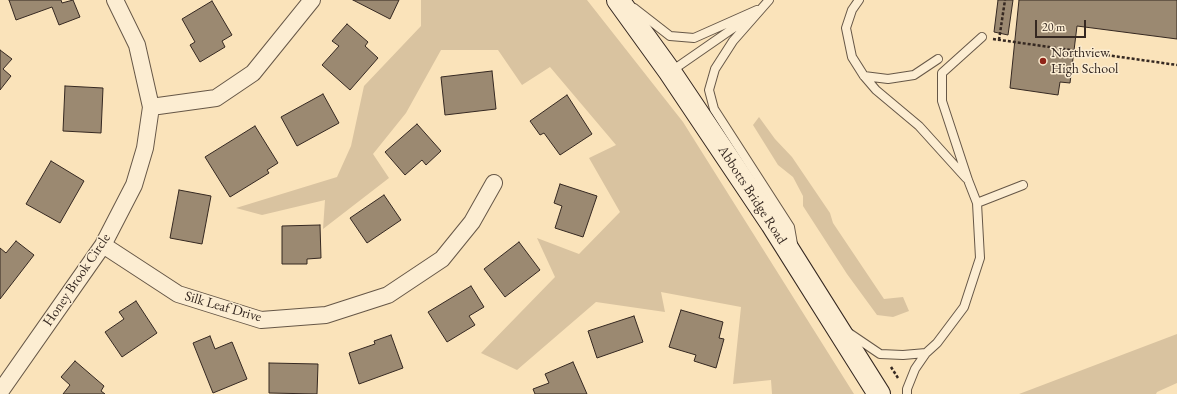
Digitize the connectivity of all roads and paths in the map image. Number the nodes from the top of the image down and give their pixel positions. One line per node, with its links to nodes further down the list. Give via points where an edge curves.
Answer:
1 (115, 0): 15 (street, Honey Brook Circle, via 137,45)
2 (312, 0): 15 (street, via 253,73 216,98)
3 (618, 0): 13 (main road, Abbotts Bridge Road)
4 (623, 0): 8 (lane, via 670,36 694,38)
5 (769, 0): 8 (lane)
6 (859, 0): 14 (lane, via 852,10 846,28 852,57)
7 (1005, 0): 10 (path)
8 (761, 8): 13 (lane); 21 (lane, via 733,41 715,68 709,90 714,109 790,228)
9 (982, 37): 10 (path); 16 (lane, via 942,73 942,101)
10 (999, 40): 12 (path)
11 (938, 59): 14 (lane, via 914,75 888,79)
12 (1177, 66)
13 (670, 72): 21 (main road, Abbotts Bridge Road)
14 (864, 76): 16 (lane, via 876,90 919,126)
15 (151, 107): 20 (street, Honey Brook Circle, via 145,148 134,185)
16 (968, 180): 19 (lane)
17 (494, 183): 20 (street, Silk Leaf Drive, via 472,222 442,259 388,295 326,315 261,320 178,294)
18 (1023, 185): 19 (lane)
19 (977, 202): 23 (lane, via 980,258 964,307 937,343)
20 (103, 245): 24 (street, Honey Brook Circle)
21 (799, 266): 22 (main road, Abbotts Bridge Road)
22 (834, 322): 23 (lane, via 880,354); 25 (main road, Abbotts Bridge Road)
23 (926, 353): 26 (lane, via 915,369)
24 (0, 392)
25 (879, 394)
26 (907, 394)

